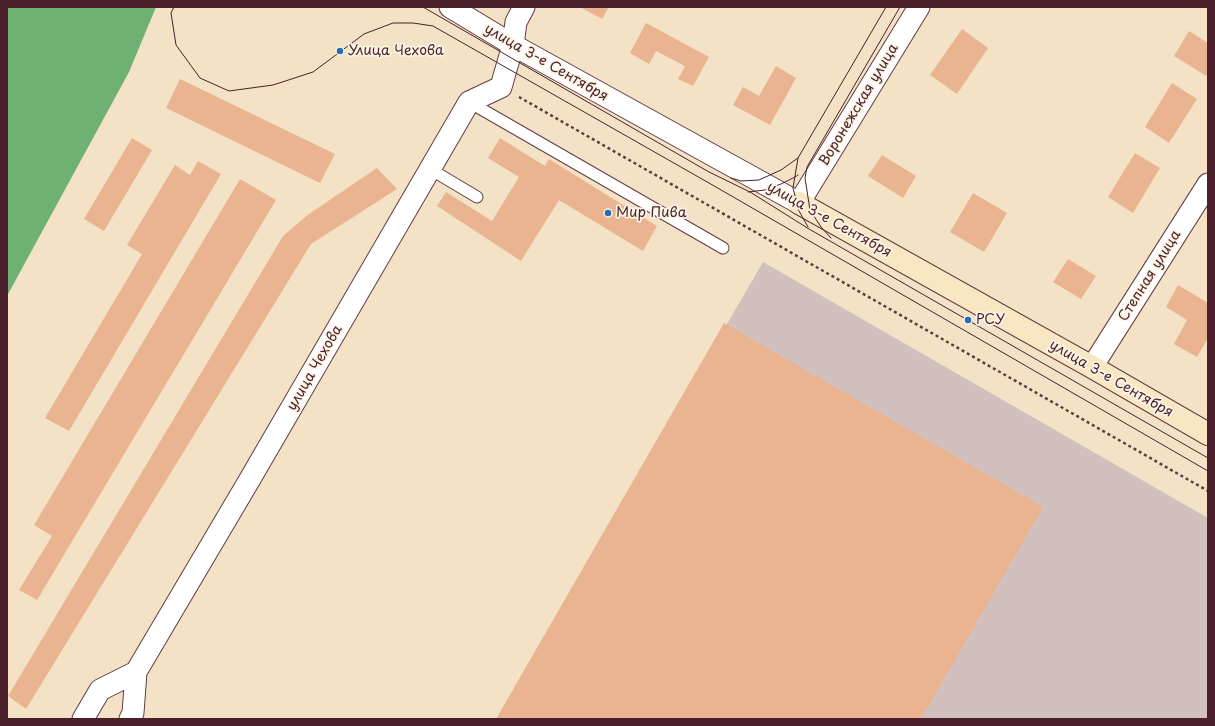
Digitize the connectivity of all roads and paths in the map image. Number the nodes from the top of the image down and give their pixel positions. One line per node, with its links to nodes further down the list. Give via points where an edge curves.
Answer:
1 (450, 7): 4 (street, улица 3-е Сентября)
2 (524, 7): 4 (street, via 516,22)
3 (919, 7): 10 (street, Воронежская улица)
4 (514, 45): 5 (street); 10 (street, улица 3-е Сентября)
5 (501, 87): 6 (street); 14 (path)
6 (469, 102): 7 (street, улица Чехова); 11 (lane)
7 (430, 169): 9 (lane); 15 (street, улица Чехова)
8 (1208, 184): 12 (street, Степная улица)
9 (477, 197)
10 (799, 204): 12 (street, улица 3-е Сентября)
11 (723, 248)
12 (1092, 367): 13 (street, улица 3-е Сентября)
13 (1208, 434)
14 (1208, 491)
15 (136, 672): 16 (street, via 100,690); 17 (street, via 133,713)
16 (83, 719)
17 (130, 719)

